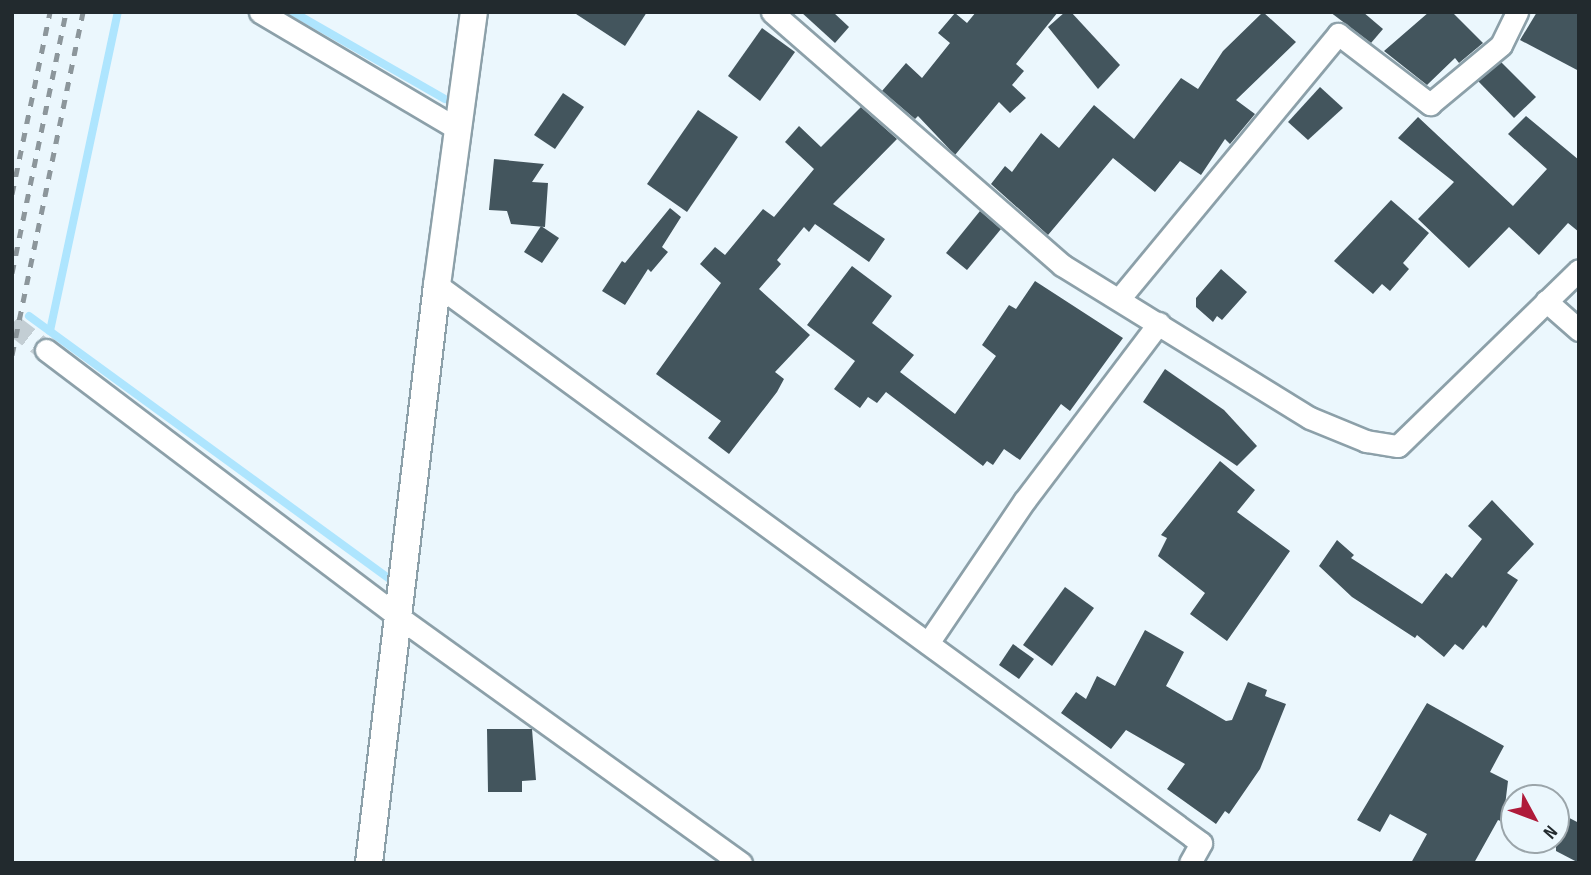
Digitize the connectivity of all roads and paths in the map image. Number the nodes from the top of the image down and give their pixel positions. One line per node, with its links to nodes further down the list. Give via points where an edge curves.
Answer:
1 (260, 12): 5 (street)
2 (474, 12): 5 (street)
3 (772, 12): 8 (street, via 1062,265)
4 (1517, 12): 8 (street, via 1501,45 1430,104 1338,34)
5 (458, 129): 7 (street)
6 (1579, 270): 9 (street)
7 (437, 285): 13 (street); 14 (street)
8 (1119, 299): 10 (street)
9 (1546, 300): 10 (street, via 1398,446 1366,441 1310,418); 11 (street)
10 (1159, 323): 14 (street, via 1025,500)
11 (1579, 330)
12 (46, 350): 13 (street)
13 (400, 618): 15 (street); 16 (street)
14 (928, 643): 17 (street, via 1201,843)
15 (369, 863)
16 (741, 863)
17 (1189, 863)

